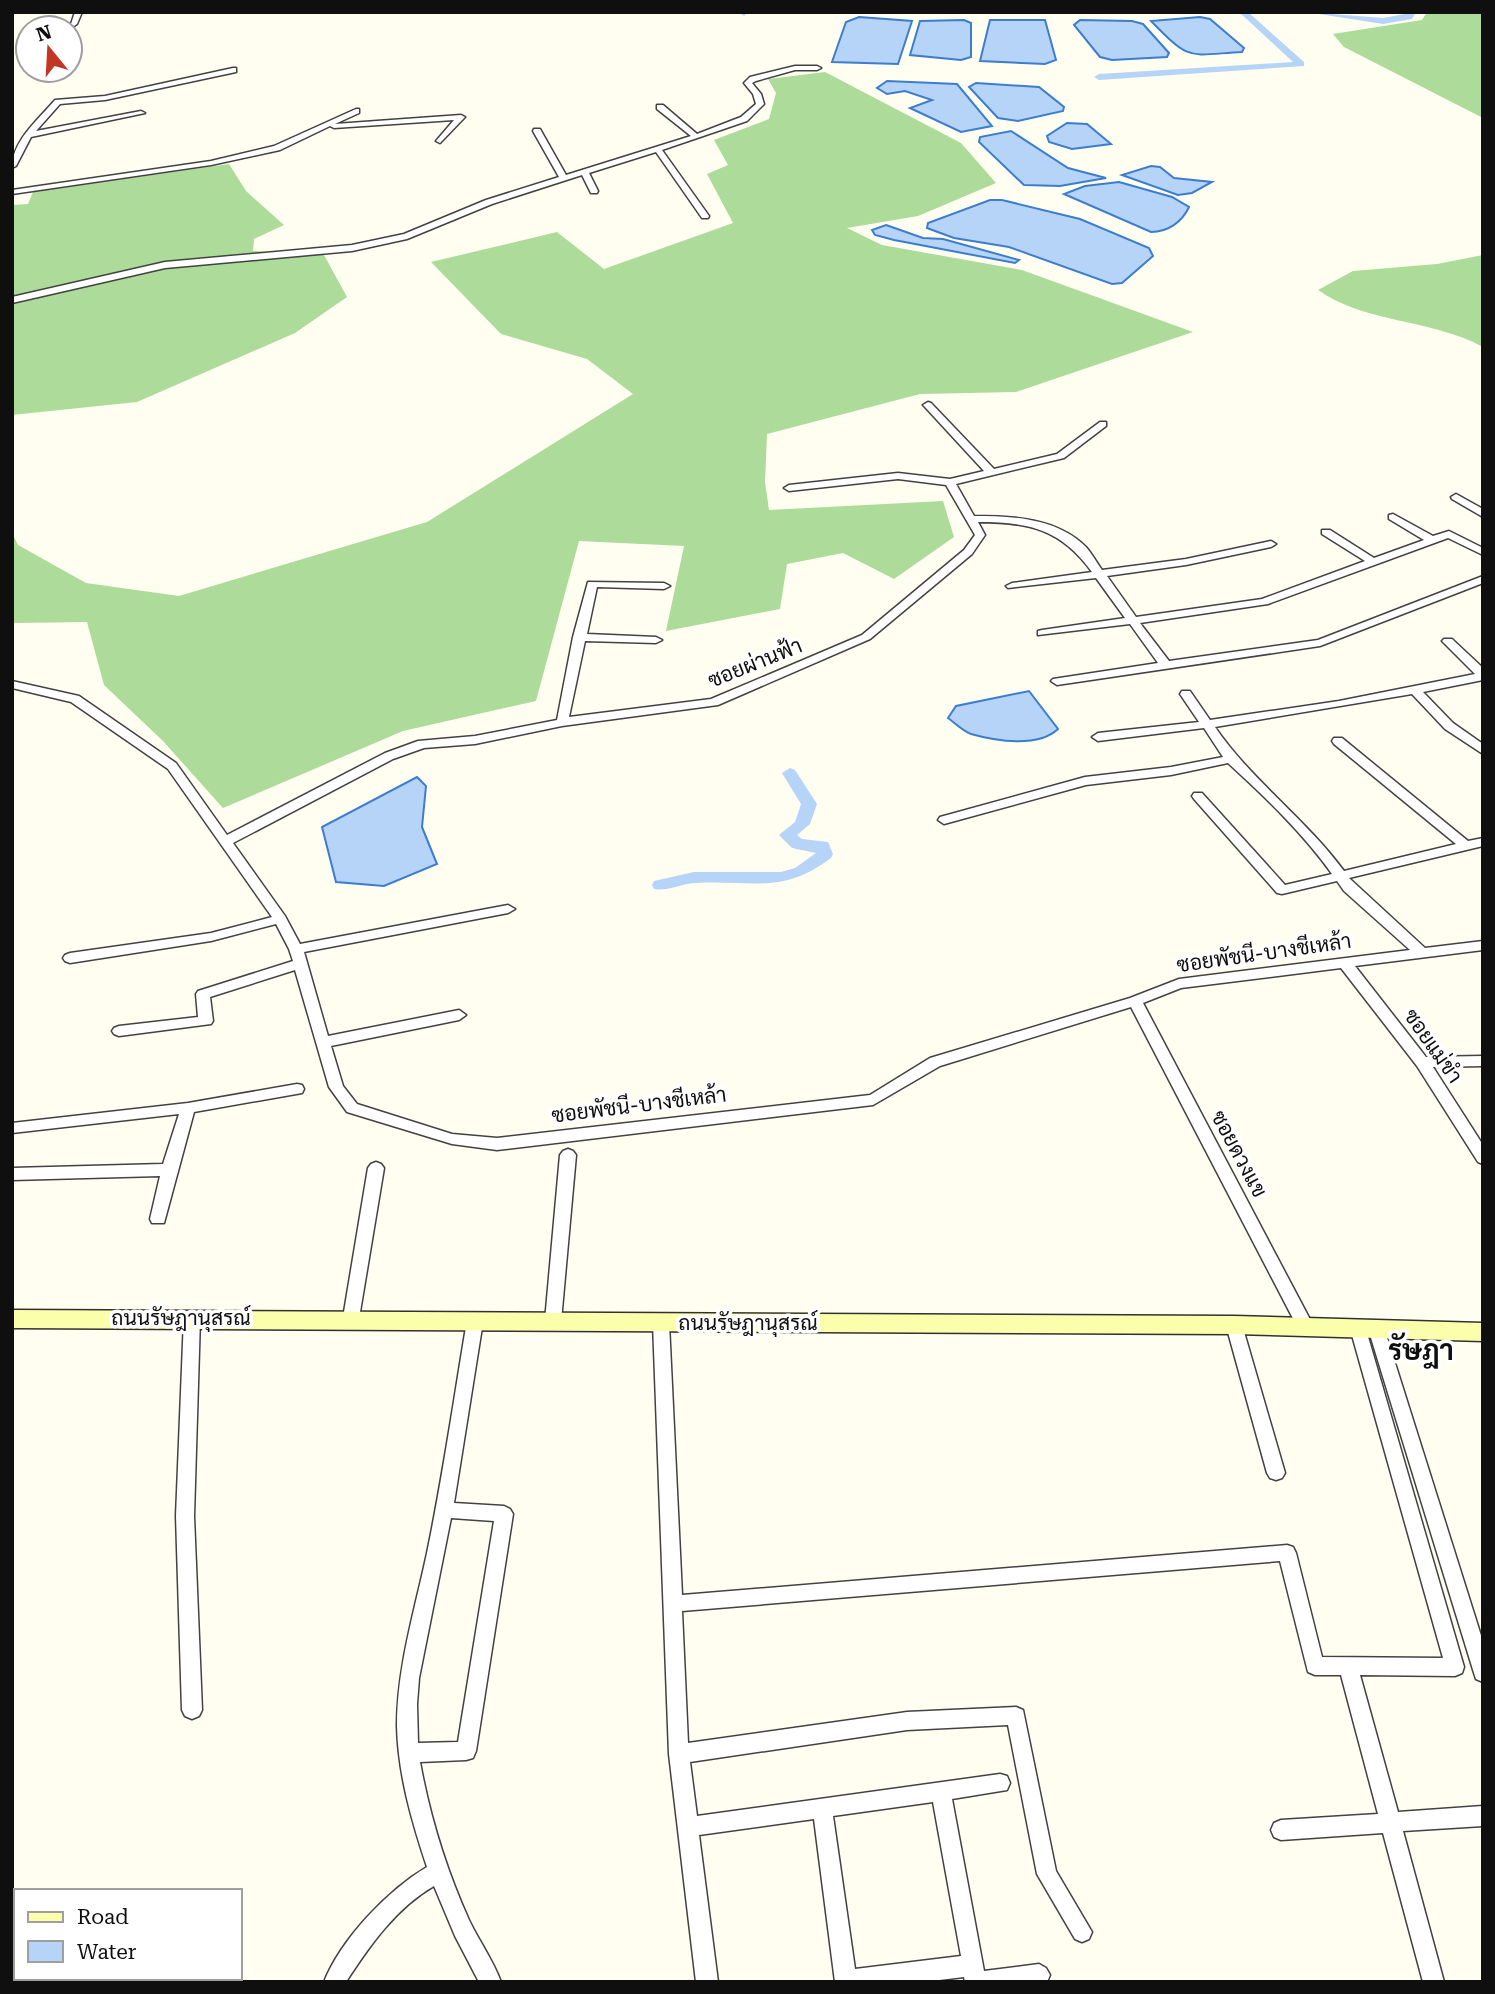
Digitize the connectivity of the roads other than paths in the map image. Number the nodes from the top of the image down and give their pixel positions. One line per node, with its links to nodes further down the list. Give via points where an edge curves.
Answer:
1 (817, 68): 8 (street, via 795,68 753,79 748,83 760,104 744,119)
2 (233, 70): 9 (street, via 105,98 58,102)
3 (660, 107): 8 (street)
4 (356, 111): 6 (street)
5 (141, 113): 9 (street)
6 (329, 126): 10 (street, via 461,117); 17 (street, via 277,148 211,163)
7 (537, 131): 15 (street)
8 (697, 137): 12 (street)
9 (27, 139): 11 (street); 13 (street)
10 (440, 141)
11 (12, 143)
12 (658, 149): 14 (street); 18 (street)
13 (12, 166)
14 (584, 172): 15 (street); 16 (street)
15 (564, 179): 19 (street, via 380,242 165,265)
16 (594, 191)
17 (12, 192)
18 (705, 216)
19 (12, 300)
20 (928, 405): 22 (street)
21 (1099, 427): 22 (street, via 1060,456)
22 (992, 473): 23 (street)
23 (950, 482): 24 (street, via 898,476); 28 (street)
24 (789, 488)
25 (1456, 497): 26 (street)
26 (1483, 514)
27 (1393, 517): 30 (street)
28 (974, 524): 34 (street, via 1070,540); 49 (street, ซอยผ่านฟ้า, via 980,535 968,552 866,637 714,702)
29 (1326, 532): 33 (street)
30 (1432, 540): 32 (street, via 1449,534); 33 (street)
31 (1271, 544): 34 (street)
32 (1483, 552)
33 (1373, 562): 38 (street, via 1264,602)
34 (1099, 574): 37 (street); 38 (street)
35 (1483, 579): 43 (street, via 1320,643)
36 (664, 586): 40 (street, via 592,584)
37 (1012, 586)
38 (1133, 620): 39 (street); 43 (street)
39 (1042, 633)
40 (579, 637): 41 (street); 49 (street)
41 (656, 640)
42 (1448, 641): 44 (street)
43 (1166, 666): 45 (street)
44 (1483, 675): 47 (street)
45 (1056, 681)
46 (12, 684): 57 (street, ซอยพัชนี-บางชีเหล้า, via 75,699 172,766)
47 (1416, 691): 50 (street); 53 (street, via 1448,726)
48 (1186, 694): 50 (street)
49 (562, 722): 57 (street, ซอยผ่านฟ้า, via 475,740 422,744 389,756)
50 (1207, 726): 51 (street); 54 (street)
51 (1098, 737)
52 (1338, 741): 59 (street)
53 (1483, 750)
54 (1231, 759): 56 (street, via 1085,781); 60 (street, via 1264,789)
55 (1198, 796): 60 (street, via 1282,890)
56 (944, 820)
57 (226, 841): 62 (street, ซอยพัชนี-บางชีเหล้า)
58 (1483, 842): 59 (street)
59 (1466, 846): 60 (street)
60 (1339, 875): 65 (street)
61 (508, 909): 64 (street)
62 (280, 919): 64 (street, ซอยพัชนี-บางชีเหล้า); 66 (street, via 211,937)
63 (1483, 945): 65 (street, ซอยพัชนี-บางชีเหล้า)
64 (296, 949): 68 (street, ซอยพัชนี-บางชีเหล้า)
65 (1422, 953): 67 (street, ซอยพัชนี-บางชีเหล้า)
66 (70, 958)
67 (1344, 962): 69 (street, ซอยพัชนี-บางชีเหล้า, via 1180,984); 74 (street, ซอยแม่ขำ)
68 (300, 964): 71 (street, via 203,994 206,1021); 72 (street, ซอยพัชนี-บางชีเหล้า)
69 (1135, 1001): 72 (street, ซอยพัชนี-บางชีเหล้า, via 935,1062 873,1100 497,1144 452,1139 352,1108 337,1087); 91 (street, ซอยดวงแข)
70 (459, 1014): 72 (street)
71 (120, 1031)
72 (324, 1042)
73 (1483, 1061): 74 (street)
74 (1422, 1062): 79 (street, ซอยแม่ขำ)
75 (297, 1089): 76 (street)
76 (188, 1108): 77 (street); 81 (street)
77 (12, 1128)
78 (568, 1155): 88 (street)
79 (1483, 1158)
80 (376, 1168): 85 (street)
81 (169, 1170): 82 (street); 83 (street)
82 (12, 1174)
83 (158, 1219)
84 (192, 1318): 85 (street, ถนนรัษฎานุสรณ์); 86 (street, ถนนรัษฎานุสรณ์); 99 (street, via 185,1516)
85 (351, 1318): 87 (street, ถนนรัษฎานุสรณ์)
86 (12, 1319)
87 (475, 1321): 88 (street, ถนนรัษฎานุสรณ์); 95 (street)
88 (553, 1321): 89 (street, ถนนรัษฎานุสรณ์)
89 (661, 1323): 90 (street, ถนนรัษฎานุสรณ์); 96 (street)
90 (1234, 1325): 91 (street, ถนนรัษฎานุสรณ์); 94 (street)
91 (1306, 1326): 92 (street, ถนนรัษฎานุสรณ์)
92 (1367, 1328): 93 (street, ถนนรัษฎานุสรณ์); 97 (street, via 1455,1667); 98 (street)
93 (1483, 1333)
94 (1276, 1473)
95 (444, 1510): 100 (street, via 409,1688); 100 (street, via 504,1514 466,1751)
96 (671, 1604): 97 (street, via 1287,1553 1315,1666); 101 (street)
97 (1348, 1667): 106 (street)
98 (1483, 1673)
99 (192, 1710)
100 (409, 1753): 109 (street)
101 (679, 1754): 107 (street); 110 (street, via 907,1721 1016,1716 1047,1874)
102 (1000, 1783): 103 (street)
103 (941, 1791): 104 (street); 111 (street)
104 (822, 1808): 107 (street); 113 (street)
105 (1483, 1816): 106 (street)
106 (1390, 1820): 108 (street); 117 (street)
107 (688, 1827): 116 (street)
108 (1281, 1830)
109 (440, 1871): 114 (street, via 419,1881 387,1909 360,1940); 115 (street, via 463,1933)
110 (1082, 1932)
111 (973, 1965): 112 (street, via 976,1982); 113 (street)
112 (1039, 1975)
113 (846, 1981)
114 (334, 1982)
115 (491, 1982)
116 (707, 1982)
117 (1434, 1982)

